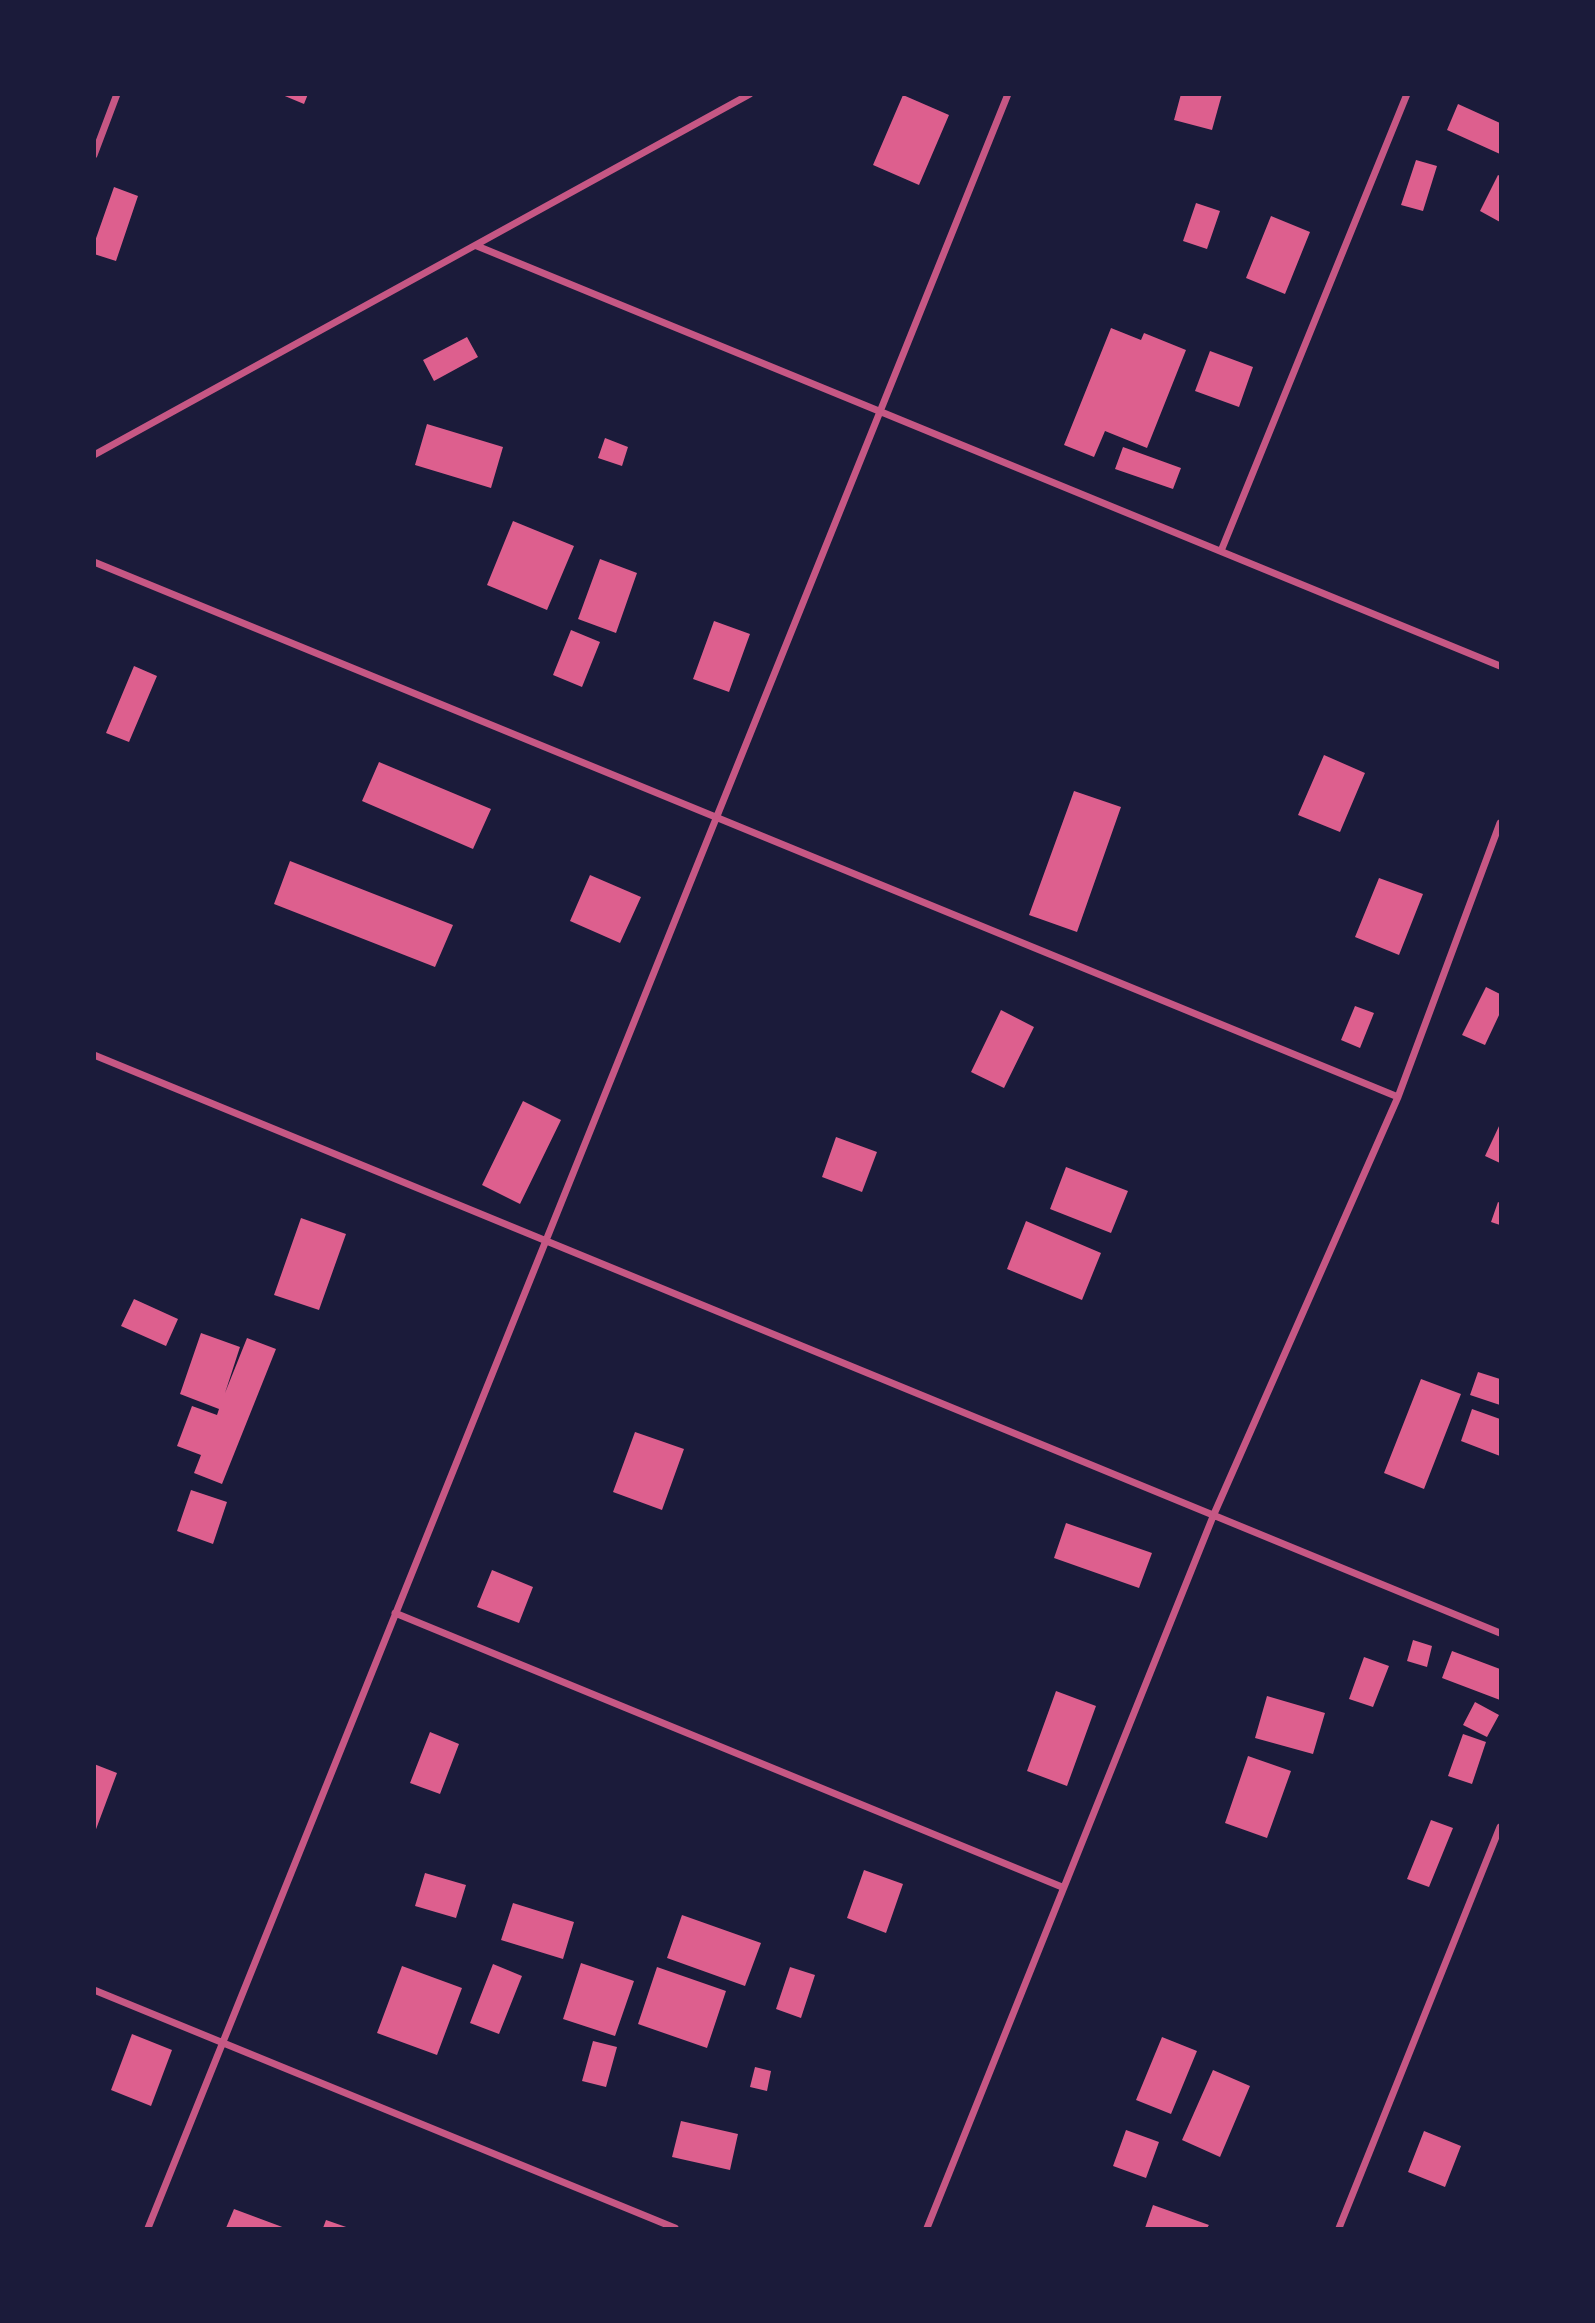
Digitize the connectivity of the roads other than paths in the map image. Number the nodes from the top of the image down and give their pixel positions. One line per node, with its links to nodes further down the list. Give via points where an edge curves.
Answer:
1 (117, 94): 5 (street)
2 (750, 94): 6 (street)
3 (1009, 94): 7 (street)
4 (1407, 94): 9 (street)
5 (94, 155)
6 (477, 246): 7 (street); 8 (street)
7 (880, 411): 9 (street); 12 (street)
8 (94, 455)
9 (1221, 551): 11 (street)
10 (94, 562): 12 (street)
11 (1500, 666)
12 (716, 817): 15 (street); 16 (street)
13 (1500, 823): 15 (street)
14 (94, 1055): 16 (street)
15 (1398, 1097): 17 (street)
16 (545, 1240): 17 (street); 18 (street)
17 (1214, 1514): 19 (street); 21 (street)
18 (394, 1613): 21 (street); 23 (street)
19 (1500, 1633)
20 (1500, 1827): 27 (street)
21 (1062, 1887): 26 (street)
22 (94, 1990): 23 (street)
23 (225, 2044): 24 (street); 25 (street)
24 (148, 2228)
25 (675, 2228)
26 (927, 2228)
27 (1339, 2228)

